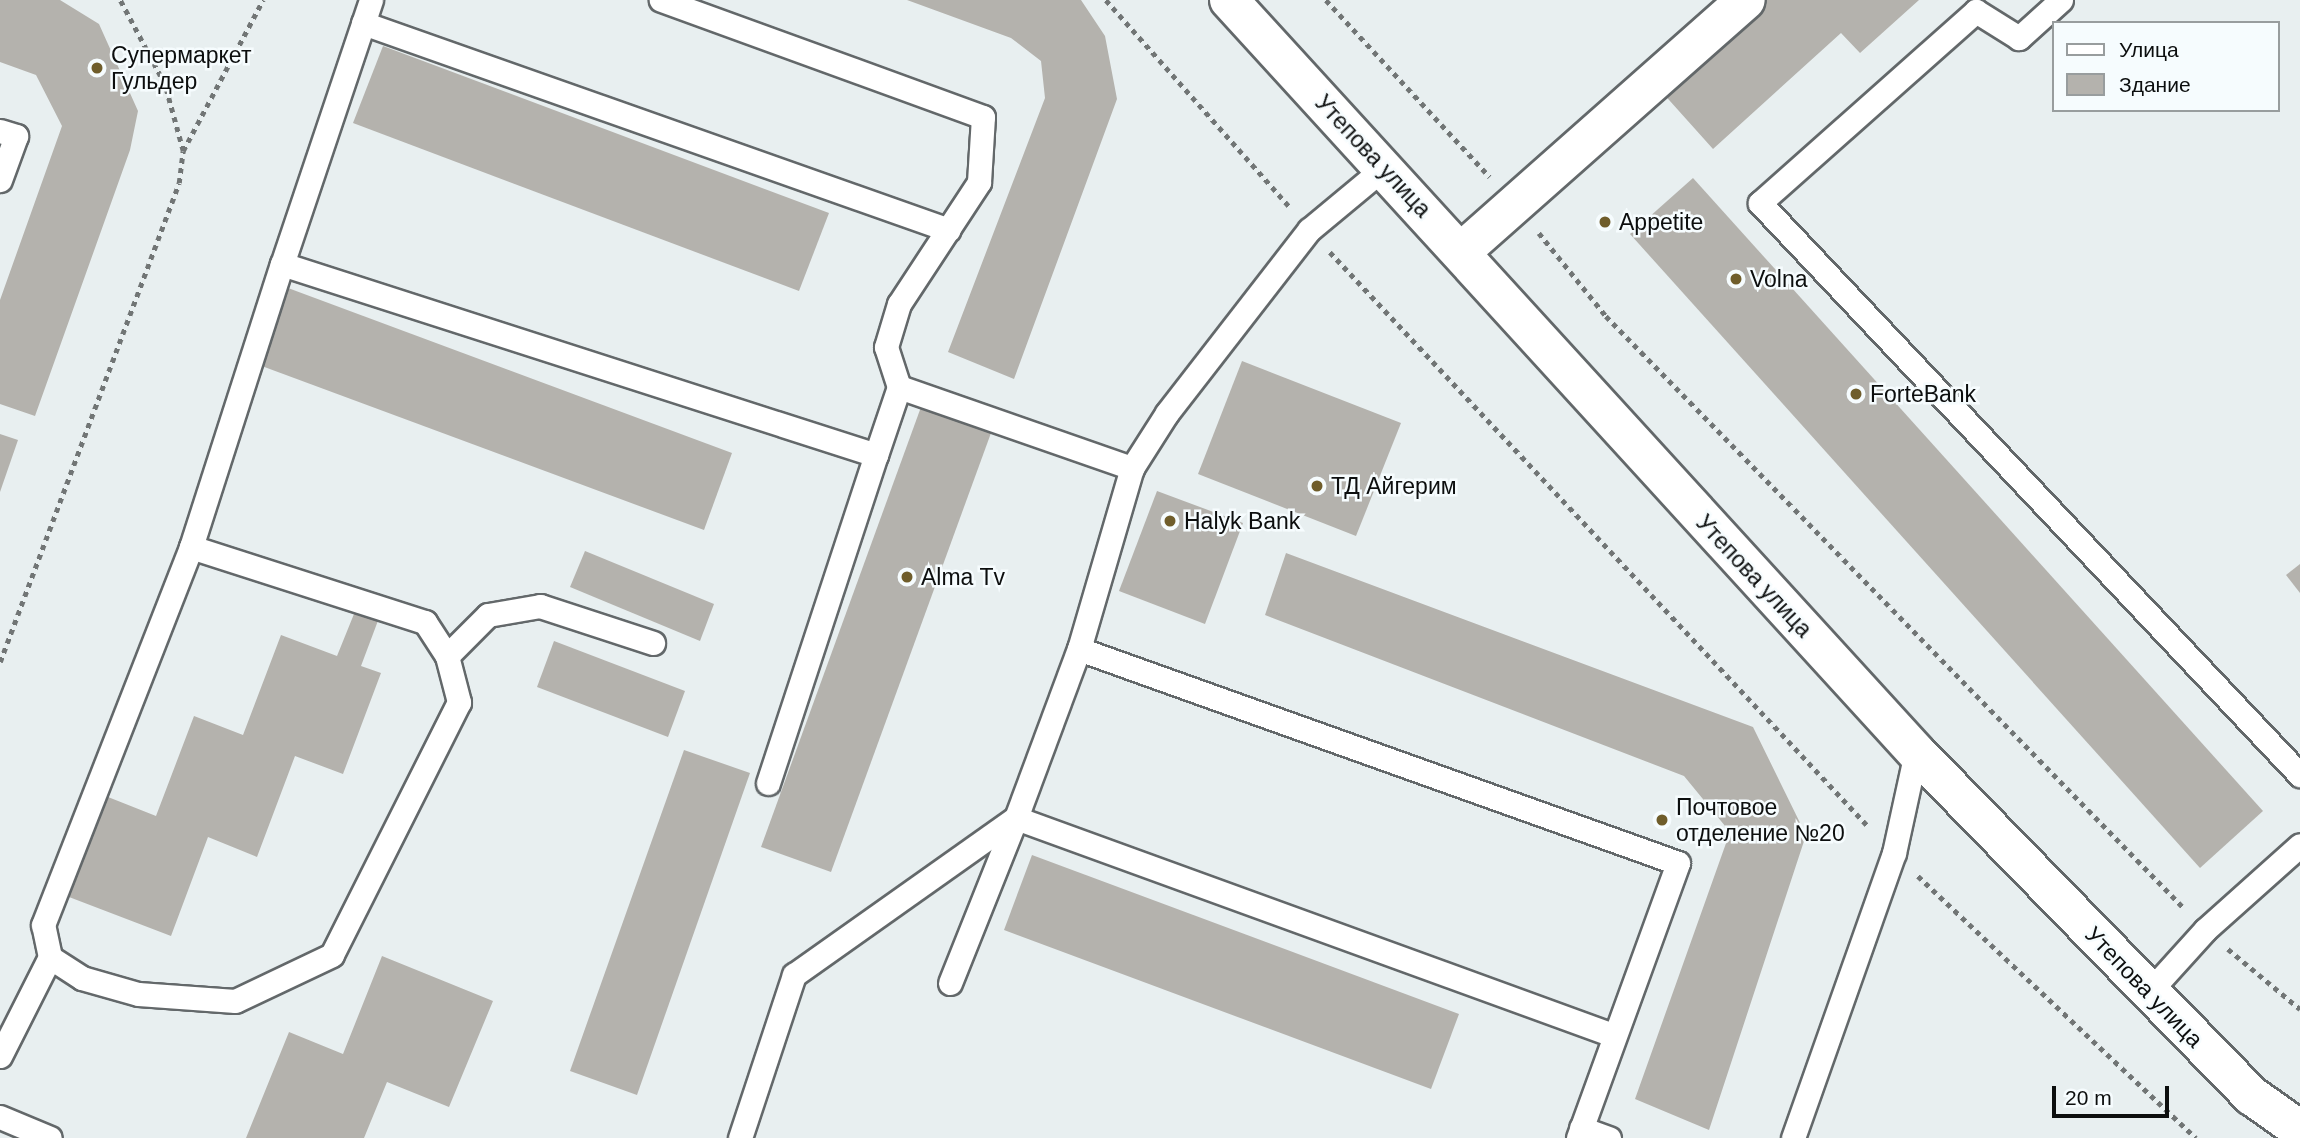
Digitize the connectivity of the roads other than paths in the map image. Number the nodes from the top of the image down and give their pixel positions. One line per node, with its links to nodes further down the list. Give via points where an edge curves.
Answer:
1 (371, 0): 6 (lane)
2 (661, 0): 10 (lane, via 983,117 979,182)
3 (1229, 0): 8 (street, Утепова улица)
4 (1746, 0): 11 (street)
5 (2061, 0): 21 (lane, via 2019,38 1976,11 1760,203)
6 (363, 23): 10 (lane); 12 (lane)
7 (0, 131): 9 (lane, via 16,136)
8 (1385, 167): 11 (street, Утепова улица); 15 (lane, via 1309,230 1167,413)
9 (0, 180)
10 (949, 230): 13 (lane, via 898,304 886,347)
11 (1461, 252): 20 (street, Утепова улица)
12 (282, 264): 14 (lane); 16 (lane)
13 (899, 387): 14 (lane); 15 (lane)
14 (876, 455): 22 (lane)
15 (1132, 468): 18 (lane)
16 (191, 547): 19 (lane, via 425,622); 25 (lane, via 43,925)
17 (653, 643): 19 (lane, via 540,606 488,615)
18 (1079, 649): 23 (lane); 28 (lane, via 1678,863)
19 (447, 656): 25 (lane, via 459,702 332,955 235,1001 138,994 82,978)
20 (1916, 752): 27 (street, Утепова улица); 36 (lane, via 1894,853)
21 (2300, 775)
22 (768, 783)
23 (1016, 818): 26 (lane); 28 (lane); 34 (lane, via 794,975)
24 (2300, 845): 27 (lane, via 2205,930)
25 (50, 957): 29 (lane)
26 (950, 983)
27 (2149, 992): 31 (street, Утепова улица, via 2252,1096)
28 (1614, 1035): 32 (lane)
29 (0, 1056)
30 (0, 1117): 33 (lane)
31 (2300, 1130)
32 (1579, 1133): 35 (lane)
33 (50, 1138)
34 (740, 1138)
35 (1609, 1138)
36 (1793, 1138)

